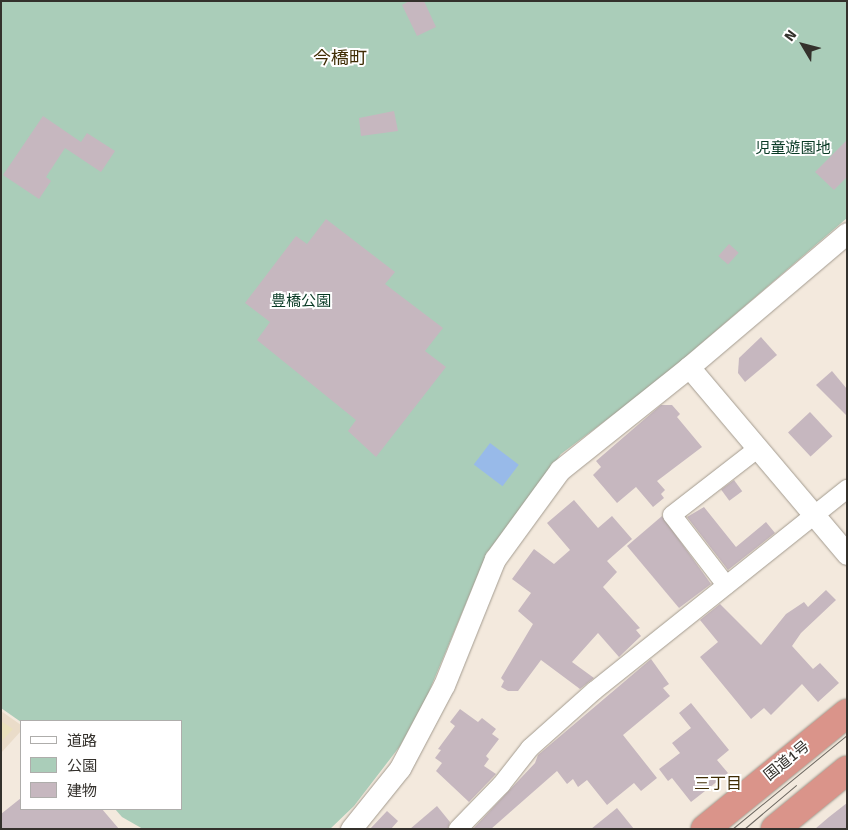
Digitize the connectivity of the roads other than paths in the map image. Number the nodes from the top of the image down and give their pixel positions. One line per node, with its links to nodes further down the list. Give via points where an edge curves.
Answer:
1 (847, 233): 2 (street)
2 (689, 367): 3 (street); 10 (street, via 560,470 500,551 444,685 405,760)
3 (757, 449): 5 (street); 7 (street, via 672,515)
4 (847, 489): 5 (street)
5 (813, 515): 6 (street); 7 (street)
6 (847, 554)
7 (726, 585): 11 (street, via 594,691 530,748 501,785)
8 (847, 713): 12 (highway, 国道1号)
9 (847, 770): 13 (highway)
10 (352, 829)
11 (458, 829)
12 (705, 829)
13 (775, 829)

